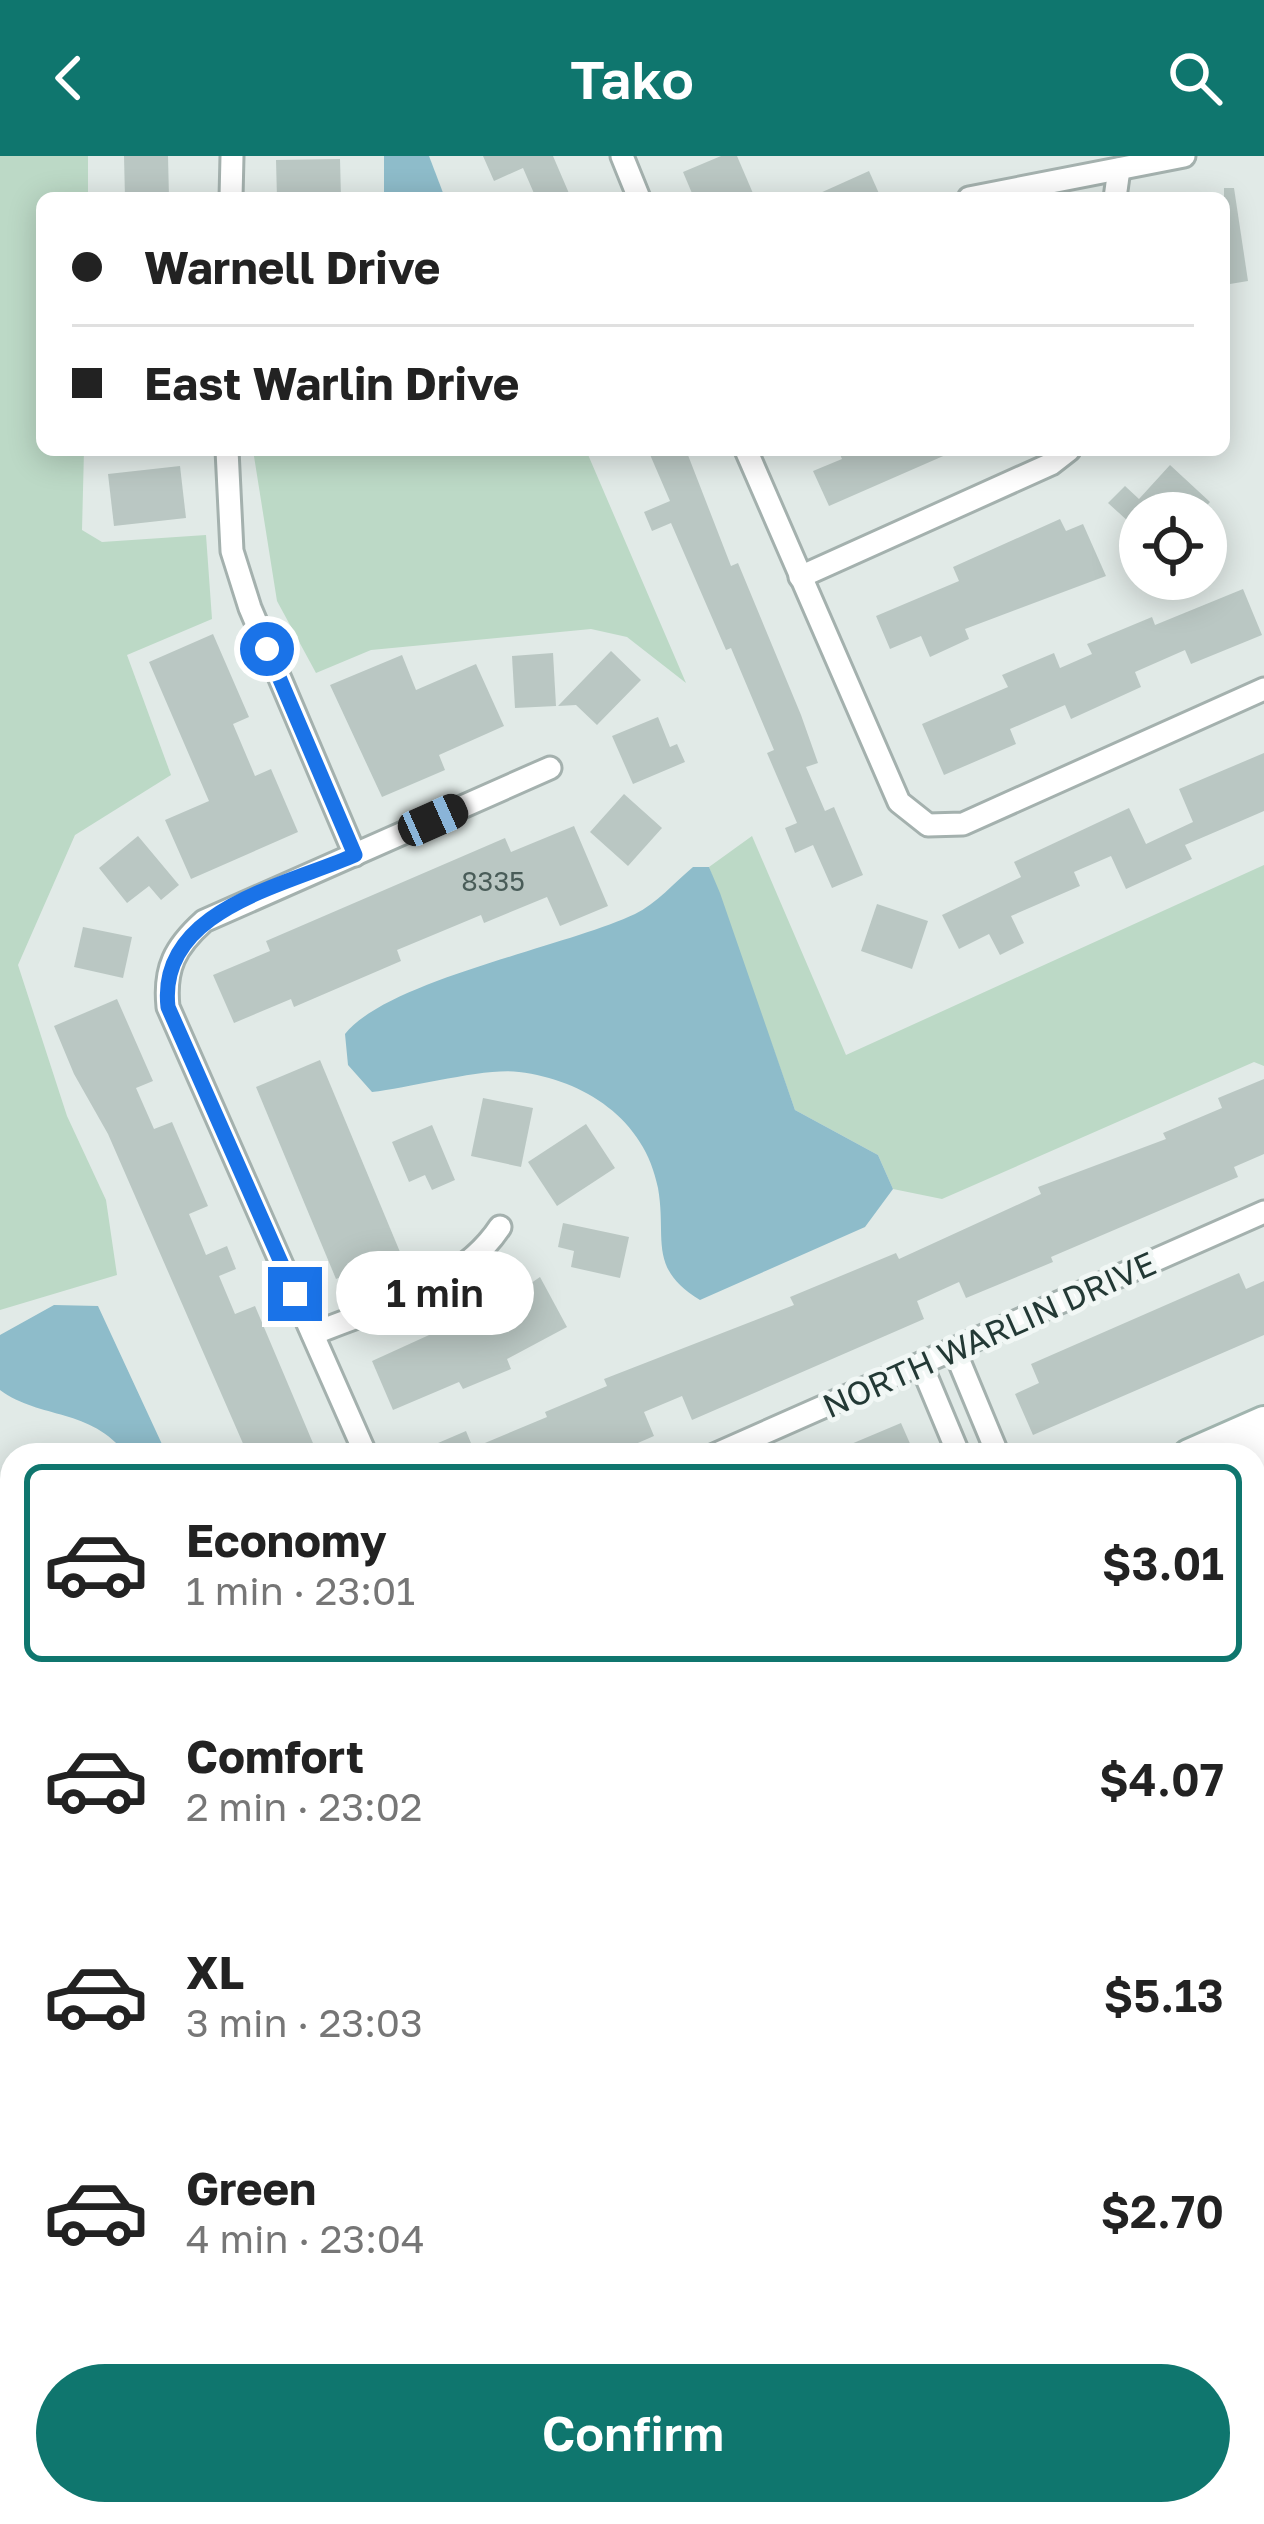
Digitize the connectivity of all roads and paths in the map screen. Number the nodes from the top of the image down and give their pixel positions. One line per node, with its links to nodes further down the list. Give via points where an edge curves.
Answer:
1 (232, 156): 5 (street)
2 (622, 156): 6 (street)
3 (1184, 156): 4 (street)
4 (1119, 169): 7 (street); 8 (street)
5 (231, 192)
6 (637, 192)
7 (1000, 192)
8 (1116, 192)
9 (227, 456): 15 (street, via 232,551 250,608)
10 (749, 456): 12 (street)
11 (1062, 456): 12 (street)
12 (800, 577): 13 (street, via 898,802 928,825 963,824)
13 (1264, 688)
14 (550, 768): 15 (street)
15 (355, 855): 18 (street, via 204,921 173,954 165,982 168,1007)
16 (1264, 1212): 19 (street, NORTH WARLIN DRIVE)
17 (500, 1227): 18 (street, via 480,1257 453,1275)
18 (313, 1334): 23 (street)
19 (954, 1349): 20 (street, NORTH WARLIN DRIVE); 22 (street)
20 (921, 1364): 24 (street, NORTH WARLIN DRIVE); 25 (street)
21 (1264, 1422): 28 (street)
22 (986, 1426): 26 (street); 27 (street)
23 (361, 1443)
24 (742, 1443)
25 (954, 1443)
26 (963, 1443)
27 (993, 1443)
28 (1216, 1443)

